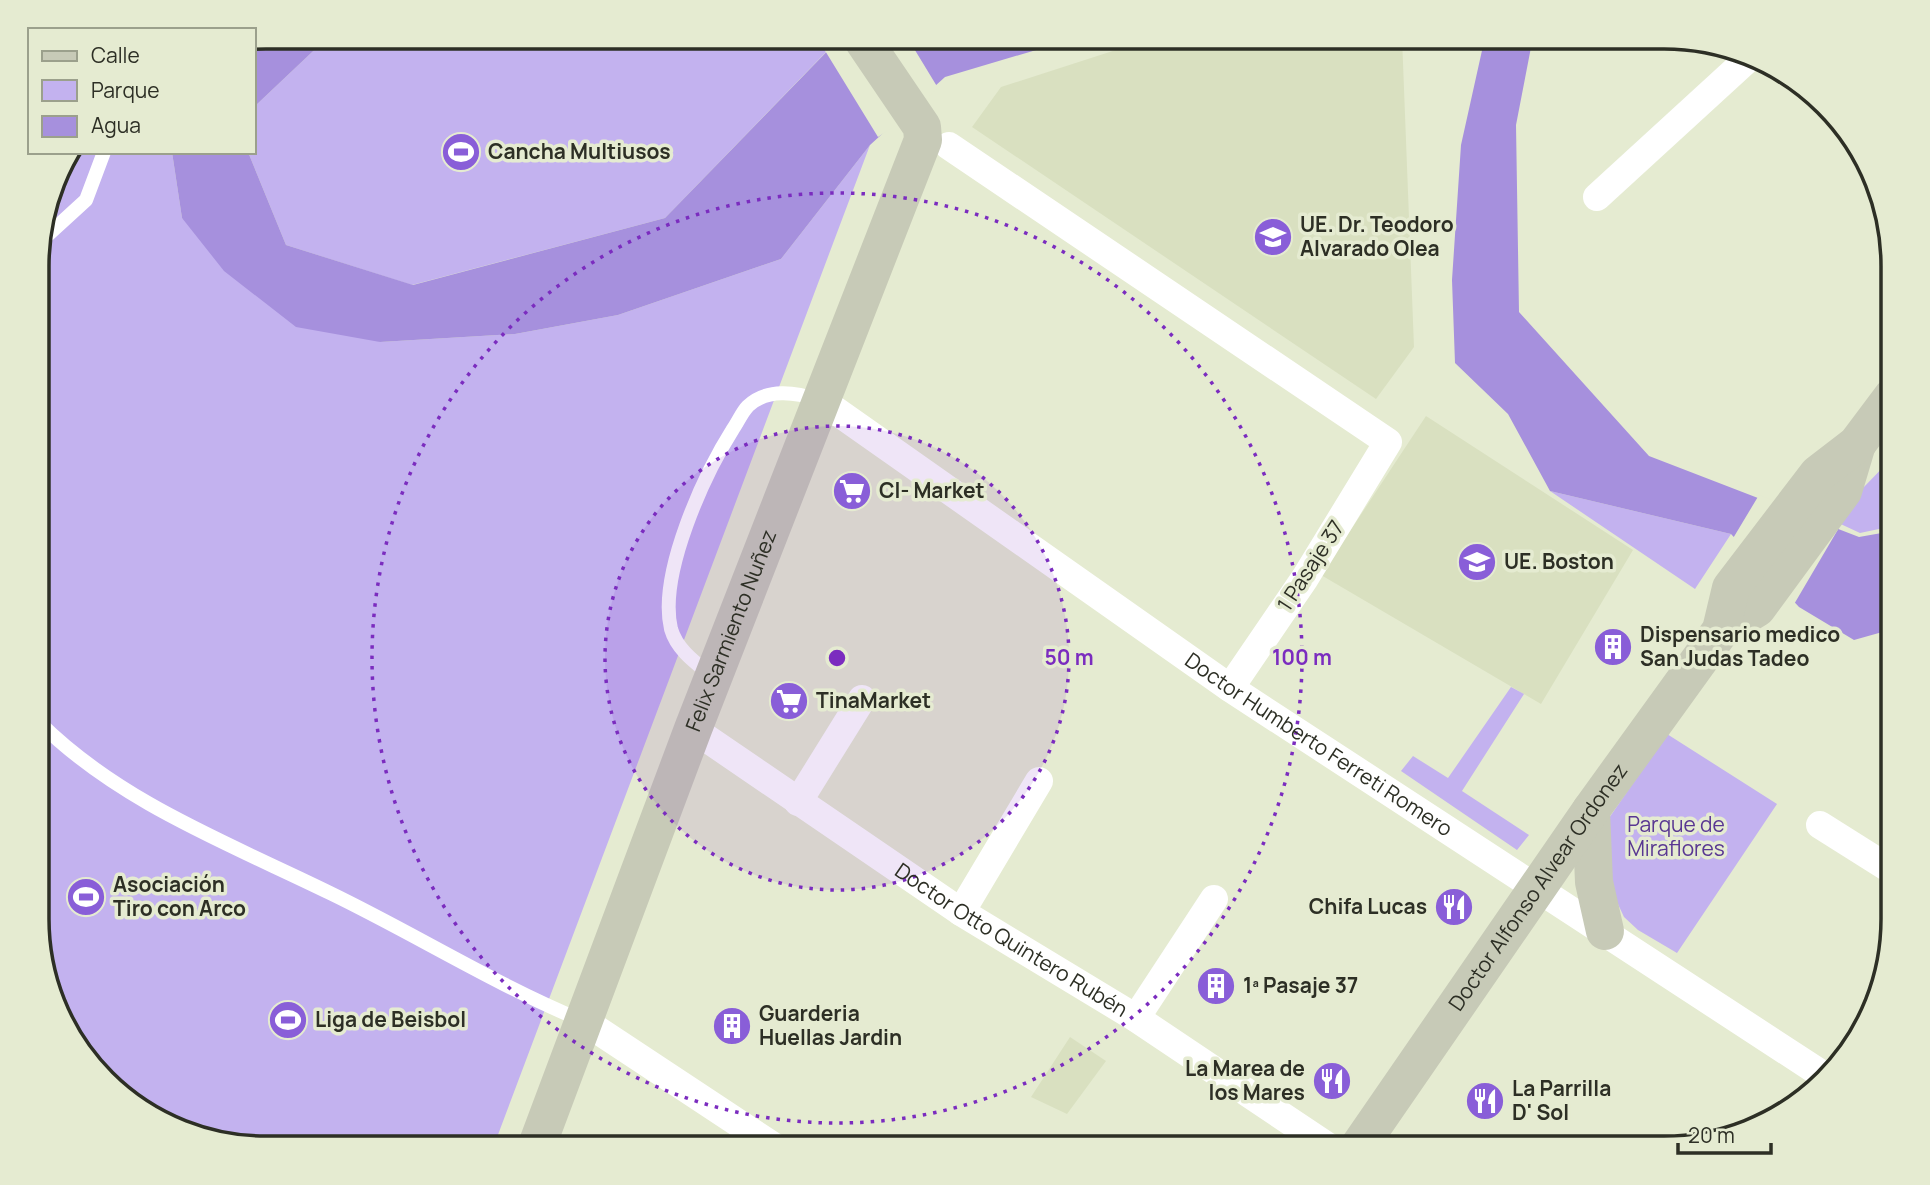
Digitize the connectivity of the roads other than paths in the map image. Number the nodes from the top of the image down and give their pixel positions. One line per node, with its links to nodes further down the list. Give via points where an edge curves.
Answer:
1 (869, 49): 7 (street, Felix Sarmiento Nuñez, via 922,127 923,140)
2 (1741, 64): 5 (street)
3 (949, 146): 10 (street, 1 Pasaje 37, via 1388,442 1305,578)
4 (103, 154): 6 (lane, via 86,200)
5 (1597, 197)
6 (52, 231)
7 (822, 401): 9 (street, Felix Sarmiento Nuñez); 9 (lane, via 784,392 748,406 719,451 686,524 668,600 671,628 688,657); 10 (street, Doctor Humberto Ferreti Romero)
8 (1881, 412): 16 (street, Doctor Alfonso Alvear Ordonez)
9 (713, 677): 12 (street, Felix Sarmiento Nuñez)
10 (1230, 688): 19 (street, Doctor Humberto Ferreti Romero)
11 (862, 699): 15 (street)
12 (692, 729): 15 (street, Doctor Otto Quintero Rubén); 24 (street, Felix Sarmiento Nuñez)
13 (49, 732): 24 (lane, via 66,749 190,828 332,893 521,995)
14 (1039, 781): 21 (street)
15 (798, 803): 21 (street, Doctor Otto Quintero Rubén)
16 (1591, 810): 19 (street, Doctor Alfonso Alvear Ordonez); 22 (street, via 1594,882)
17 (1820, 825): 18 (street)
18 (1881, 863)
19 (1538, 887): 22 (street, Doctor Humberto Ferreti Romero); 29 (street, Doctor Alfonso Alvear Ordonez)
20 (1214, 899): 23 (street)
21 (961, 912): 23 (street, Doctor Otto Quintero Rubén)
22 (1605, 931): 25 (street, Doctor Humberto Ferreti Romero)
23 (1136, 1018): 28 (street, Doctor Otto Quintero Rubén)
24 (583, 1021): 26 (street, Felix Sarmiento Nuñez); 27 (street)
25 (1818, 1071)
26 (540, 1136)
27 (758, 1136)
28 (1312, 1136)
29 (1366, 1136)

